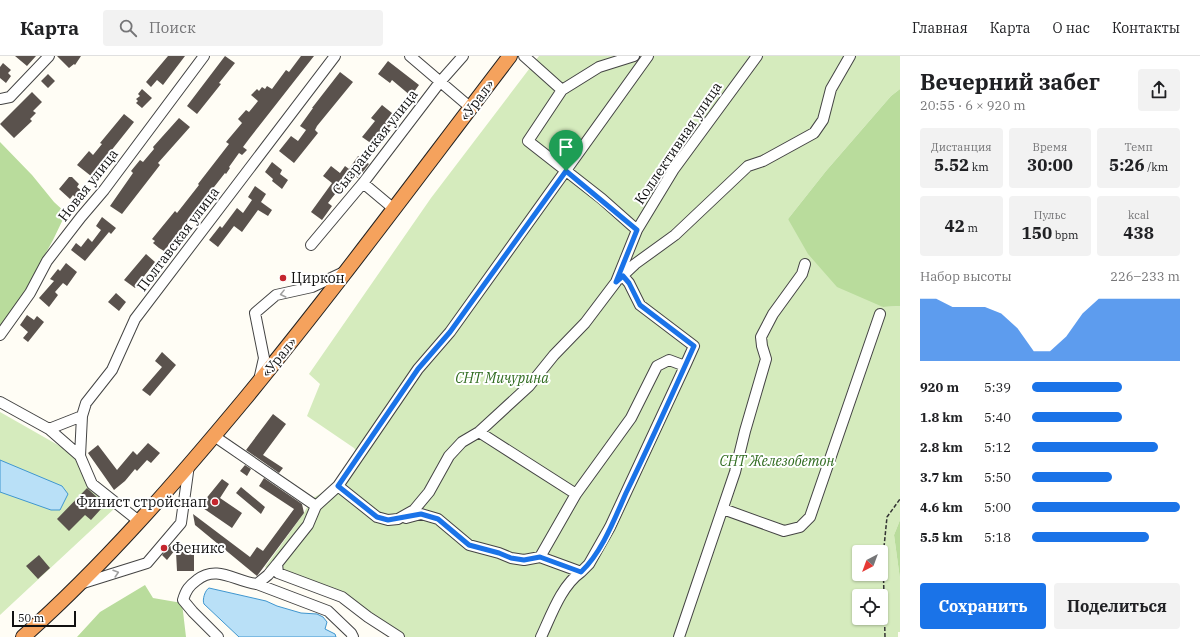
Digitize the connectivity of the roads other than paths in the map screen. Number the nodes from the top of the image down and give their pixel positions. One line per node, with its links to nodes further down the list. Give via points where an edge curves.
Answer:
1 (49, 56): 14 (street, via 10,97)
2 (204, 56): 25 (street, Новая улица, via 47,262 30,293)
3 (335, 56): 29 (street, Полтавская улица, via 135,319 112,370 86,403)
4 (410, 56): 12 (street)
5 (463, 56): 12 (street, Сызранская улица)
6 (510, 56): 15 (highway, «Урал»)
7 (524, 56): 13 (street)
8 (634, 56): 13 (street, via 599,67)
9 (648, 56): 16 (street)
10 (757, 56): 19 (street, Коллективная улица, via 674,169)
11 (850, 56): 23 (street, via 831,89 823,120 814,134 764,161 748,166 675,235)
12 (440, 82): 15 (street); 17 (street, Сызранская улица)
13 (562, 90): 16 (street, via 528,141)
14 (0, 99)
15 (471, 108): 18 (highway, «Урал»)
16 (566, 171): 19 (street); 35 (street, via 450,332 418,369)
17 (363, 182): 18 (street); 20 (street, Сызранская улица)
18 (394, 209): 22 (highway, «Урал»)
19 (637, 230): 23 (street, Коллективная улица)
20 (311, 245)
21 (805, 264): 38 (street, via 802,274 773,314 761,337 766,359)
22 (346, 271): 27 (highway, «Урал»); 27 (street, one-way to 27, via 312,286 276,296 255,313 264,358)
23 (619, 279): 26 (street, via 629,283 640,305 694,346); 31 (street, Коллективная улица, via 529,386)
24 (880, 314): 38 (street, via 810,517 800,527 784,531)
25 (0, 335)
26 (685, 366): 36 (street, via 669,360 657,366 631,418); 43 (street, via 610,527 589,564)
27 (258, 382): 32 (highway, «Урал»)
28 (0, 402): 30 (street)
29 (82, 416): 30 (street); 33 (street, Полтавская улица)
30 (49, 429): 33 (street)
31 (479, 432): 36 (street); 39 (street, Коллективная улица, via 462,442 449,456 429,492 414,510)
32 (214, 436): 34 (highway, «Урал»); 37 (street)
33 (80, 456): 40 (street, via 92,484)
34 (190, 465): 40 (highway, «Урал»); 45 (street, one-way to 34, via 147,563 181,523)
35 (338, 486): 37 (street); 39 (street, via 377,517)
36 (576, 494): 41 (street)
37 (316, 506): 42 (street, via 308,525)
38 (723, 509): 51 (street)
39 (398, 519): 41 (street, via 421,514 438,519 469,545 511,558 524,560)
40 (140, 522): 45 (highway, «Урал»)
41 (540, 557): 43 (street)
42 (277, 564): 44 (street); 49 (street, via 278,573 342,597)
43 (581, 572): 50 (street, via 573,578)
44 (257, 584): 47 (street, via 246,583 225,574 210,573 186,589 184,600); 48 (street, via 328,611)
45 (78, 585): 46 (highway, «Урал»)
46 (23, 637)
47 (218, 637)
48 (353, 637)
49 (399, 637)
50 (541, 637)
51 (679, 637)

